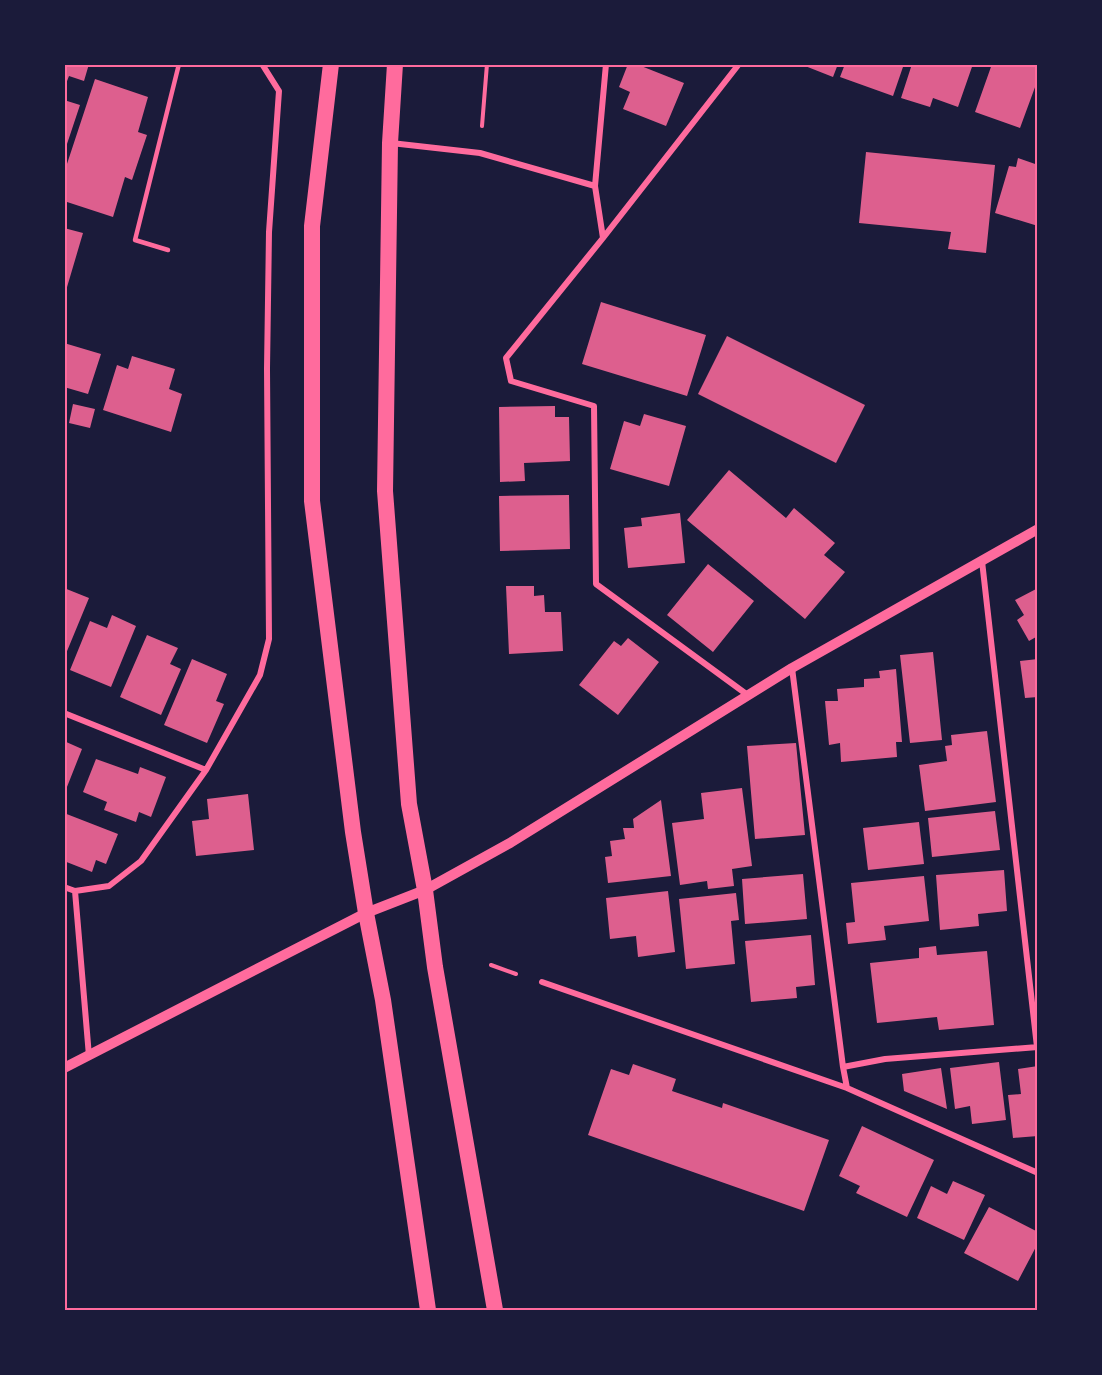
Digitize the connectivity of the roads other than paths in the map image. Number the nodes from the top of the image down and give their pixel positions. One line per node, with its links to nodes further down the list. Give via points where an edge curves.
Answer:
1 (179, 64): 10 (lane, via 135,240)
2 (262, 64): 16 (street, via 279,91 269,232 269,639 260,675)
3 (331, 64): 20 (highway, via 312,225 312,501)
4 (395, 64): 7 (highway)
5 (606, 64): 8 (street)
6 (739, 64): 9 (street)
7 (390, 143): 8 (street, via 480,153); 18 (highway, via 385,491 409,804)
8 (595, 186): 9 (street)
9 (603, 238): 14 (street, via 506,358 511,381 594,406 596,584)
10 (168, 250)
11 (1038, 528): 12 (street)
12 (982, 560): 13 (street); 22 (street)
13 (792, 668): 14 (street); 24 (street)
14 (749, 696): 18 (street, via 510,843)
15 (64, 713): 16 (street)
16 (206, 770): 19 (street, via 141,861 110,886)
17 (64, 887): 19 (street)
18 (425, 890): 20 (street); 29 (highway)
19 (75, 891): 23 (street)
20 (366, 913): 23 (street); 28 (highway, via 383,1000)
21 (542, 982): 26 (street)
22 (1037, 1047): 24 (street, via 885,1059)
23 (89, 1056): 25 (street)
24 (843, 1067): 26 (street)
25 (64, 1068)
26 (848, 1088): 27 (street)
27 (1038, 1173)
28 (428, 1311)
29 (495, 1311)

